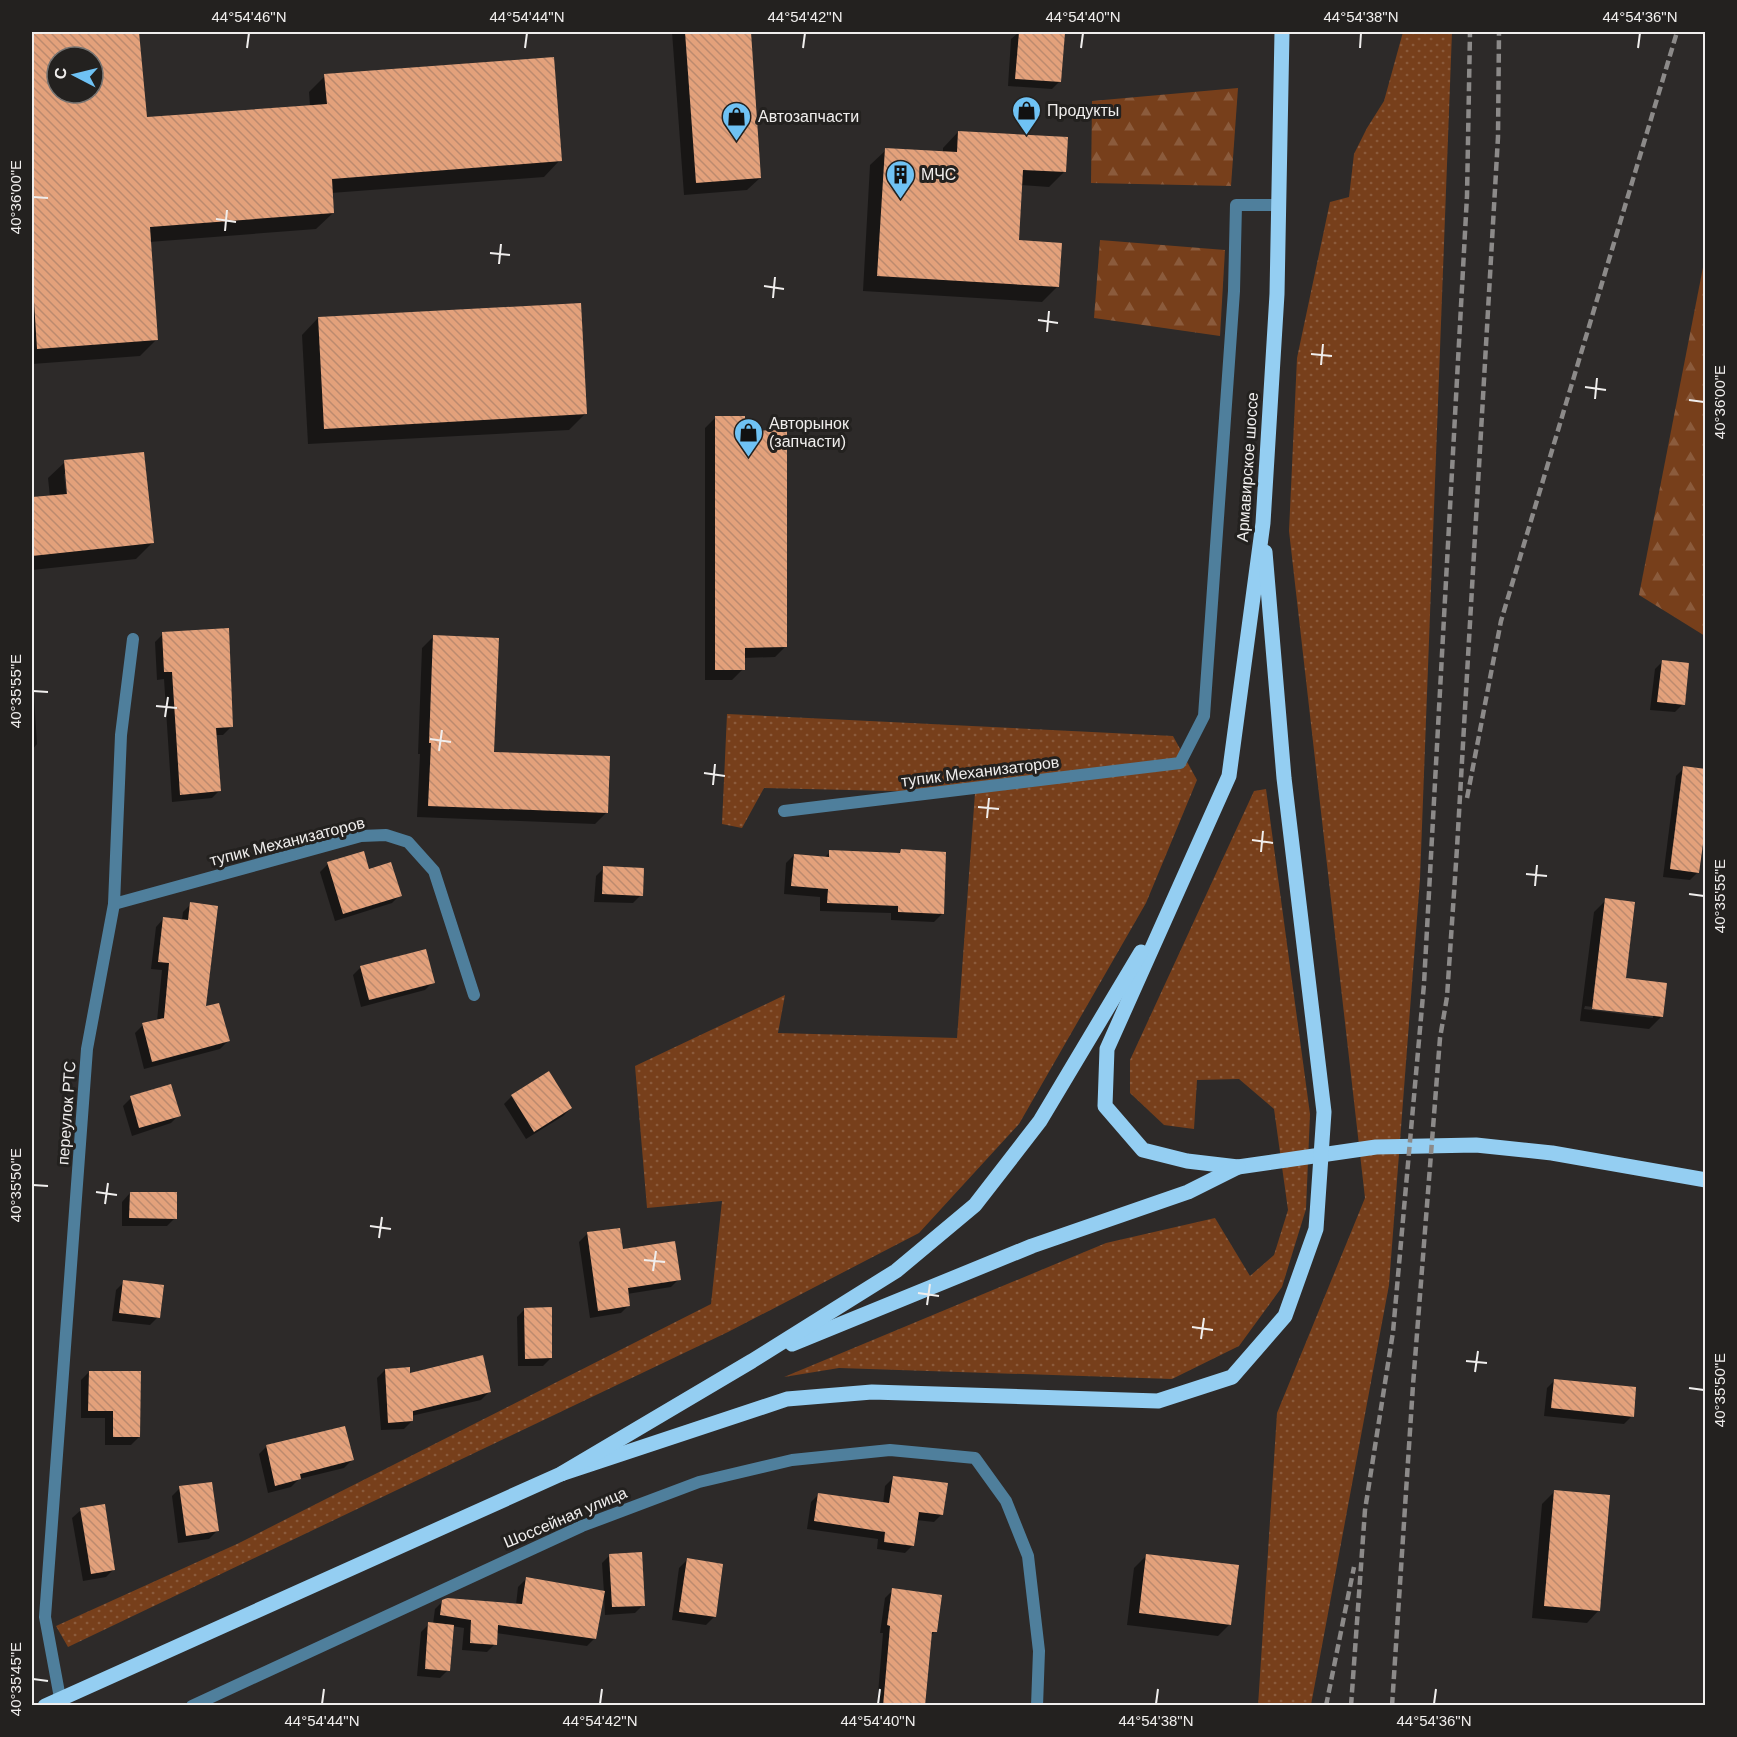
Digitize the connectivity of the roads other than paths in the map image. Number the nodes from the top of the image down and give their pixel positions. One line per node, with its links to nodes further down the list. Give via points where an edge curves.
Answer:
1 (1282, 32): 2 (main road, Армавирское шоссе)
2 (1280, 205): 3 (main road, Армавирское шоссе); 5 (street, тупик Механизаторов, via 1236,205 1234,291 1204,716 1180,763)
3 (1263, 523): 6 (main road, Армавирское шоссе, via 1229,776); 12 (main road, via 1284,778 1324,1112 1316,1229 1285,1316 1232,1377 1158,1401 872,1392 788,1399)
4 (134, 639): 7 (street, переулок РТС, via 121,735)
5 (784, 811)
6 (1176, 893): 9 (main road, via 1107,1049 1105,1106 1143,1150 1187,1161); 11 (main road, via 1040,1121 975,1205 896,1271)
7 (114, 904): 8 (street, тупик Механизаторов, via 361,836 386,835 408,842 434,871); 13 (street, переулок РТС, via 87,1049 45,1617)
8 (474, 995)
9 (1238, 1167): 10 (main road, via 1376,1147 1476,1145 1552,1153); 11 (main road, via 1188,1192 1032,1246)
10 (1706, 1180)
11 (752, 1361): 12 (main road)
12 (561, 1474): 13 (main road)
13 (60, 1698): 14 (main road)
14 (45, 1706)
15 (192, 1706): 16 (street, Шоссейная улица, via 582,1526 699,1482 792,1460 890,1450 975,1458 1006,1501 1028,1556 1039,1652)
16 (1037, 1706)

